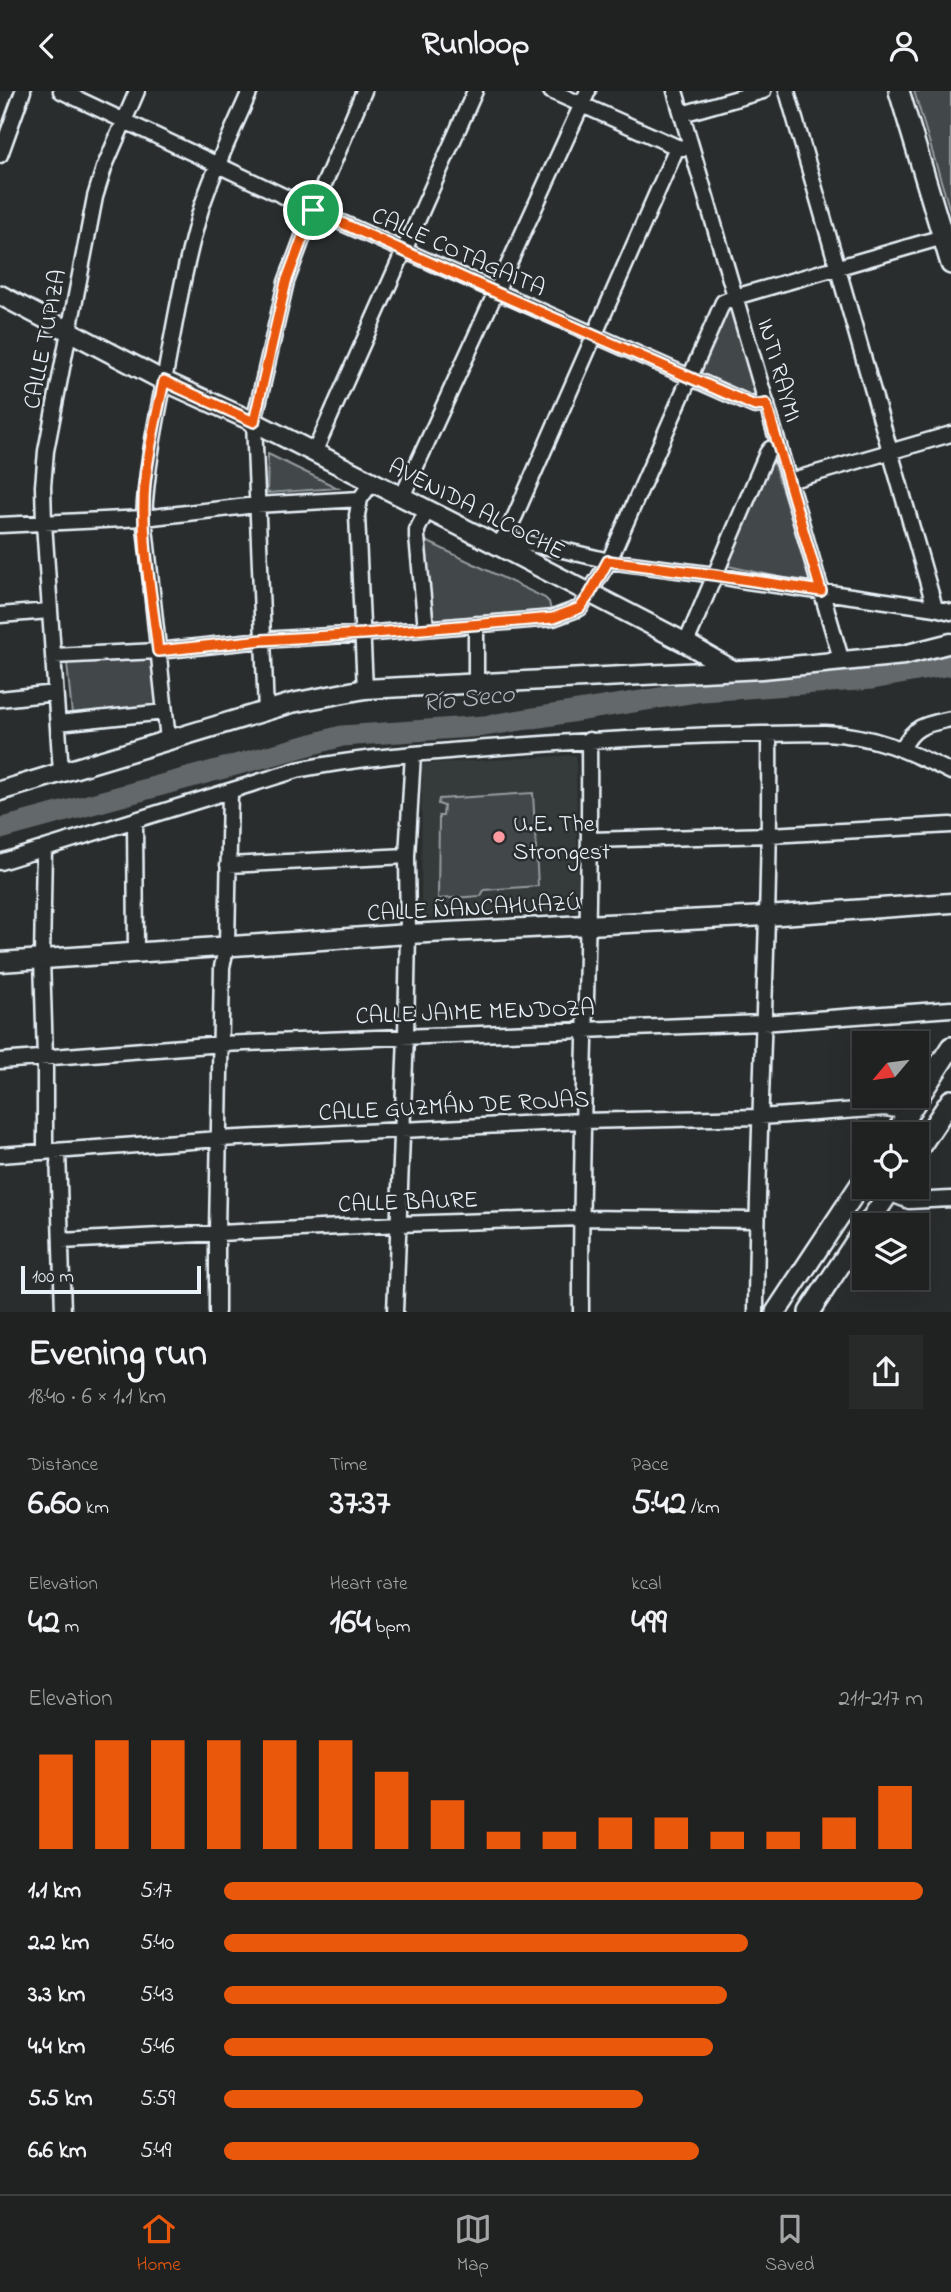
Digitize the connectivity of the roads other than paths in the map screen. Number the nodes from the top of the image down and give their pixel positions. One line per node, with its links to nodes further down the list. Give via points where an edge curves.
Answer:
1 (23, 91): 16 (street)
2 (61, 91): 14 (street, CALLE COTAGAITA)
3 (138, 91): 14 (street, CALLE TUPIZA)
4 (250, 91): 17 (street)
5 (364, 91): 18 (street)
6 (475, 91): 20 (street)
7 (551, 91): 12 (street)
8 (675, 91): 13 (street, INTI RAYMI)
9 (763, 91): 13 (street)
10 (786, 91): 22 (street)
11 (899, 91): 19 (main road)
12 (585, 98): 15 (street); 23 (street)
13 (682, 114): 15 (street, INTI RAYMI)
14 (125, 120): 17 (street, CALLE COTAGAITA); 26 (street, CALLE TUPIZA, via 95,197)
15 (684, 147): 25 (street, INTI RAYMI); 27 (street)
16 (0, 155)
17 (218, 164): 18 (street, CALLE COTAGAITA); 29 (street, via 178,298)
18 (313, 210): 20 (street, CALLE COTAGAITA); 31 (street, via 286,282)
19 (943, 237): 21 (main road); 22 (street)
20 (404, 251): 23 (street, CALLE COTAGAITA); 34 (street)
21 (951, 264)
22 (836, 267): 25 (street); 35 (street)
23 (497, 293): 27 (street, CALLE COTAGAITA); 38 (street)
24 (0, 295): 26 (street, AVENIDA ALCOCHE)
25 (735, 296): 28 (street, via 723,302); 30 (street, INTI RAYMI)
26 (69, 330): 29 (street, AVENIDA ALCOCHE); 43 (street, CALLE TUPIZA, via 46,451)
27 (594, 336): 28 (street, CALLE COTAGAITA); 45 (street)
28 (689, 378): 30 (street, CALLE COTAGAITA, via 755,406); 46 (street)
29 (164, 381): 31 (street, AVENIDA ALCOCHE); 42 (street, via 150,447)
30 (766, 404): 33 (street, INTI RAYMI)
31 (254, 422): 34 (street, AVENIDA ALCOCHE); 40 (street)
32 (951, 434): 35 (street)
33 (779, 445): 36 (street, INTI RAYMI); 47 (street, via 767,453)
34 (314, 453): 37 (street, AVENIDA ALCOCHE)
35 (891, 453): 36 (street); 50 (street)
36 (789, 481): 48 (street, INTI RAYMI)
37 (372, 482): 38 (street, AVENIDA ALCOCHE); 39 (street)
38 (402, 498): 41 (street, AVENIDA ALCOCHE)
39 (360, 499): 40 (street); 56 (street)
40 (256, 505): 42 (street); 57 (street)
41 (427, 510): 45 (street, AVENIDA ALCOCHE); 55 (street, via 416,537)
42 (144, 518): 43 (street); 60 (street)
43 (44, 523): 44 (street); 51 (street, CALLE TUPIZA)
44 (0, 525)
45 (499, 545): 46 (street, via 520,542); 49 (street, AVENIDA ALCOCHE)
46 (608, 561): 47 (street); 49 (street)
47 (715, 575): 48 (street); 58 (street)
48 (821, 591): 50 (street); 62 (street, INTI RAYMI)
49 (590, 594): 54 (street, via 580,608 553,618); 58 (street, AVENIDA ALCOCHE)
50 (935, 608): 52 (street)
51 (49, 611): 53 (street); 61 (street, CALLE TUPIZA)
52 (951, 613)
53 (0, 615)
54 (476, 624): 55 (street); 64 (street)
55 (426, 628): 56 (street)
56 (363, 634): 57 (street); 65 (street)
57 (262, 640): 60 (street); 68 (street)
58 (686, 643): 63 (street, AVENIDA ALCOCHE)
59 (951, 643): 62 (street, via 904,655)
60 (158, 651): 61 (street); 69 (street)
61 (53, 656): 66 (street, CALLE TUPIZA)
62 (842, 662): 63 (street)
63 (731, 669): 64 (street)
64 (476, 683): 65 (street)
65 (365, 689): 68 (street)
66 (55, 693): 67 (street); 71 (street, CALLE TUPIZA)
67 (0, 699)
68 (266, 711): 73 (street)
69 (165, 712): 71 (street); 73 (street)
70 (951, 719): 75 (street, via 915,730)
71 (58, 723): 77 (street, CALLE TUPIZA)
72 (769, 734): 74 (street); 75 (street, via 850,734); 83 (street)
73 (168, 740): 77 (street)
74 (589, 740): 76 (street); 84 (street)
75 (903, 748): 78 (street)
76 (413, 754): 80 (street, via 297,770); 86 (street)
77 (61, 772): 79 (street)
78 (951, 772)
79 (0, 791)
80 (230, 791): 81 (street); 88 (street)
81 (135, 820): 85 (street); 94 (street)
82 (951, 825): 83 (street)
83 (770, 835): 84 (street); 90 (street)
84 (590, 840): 91 (street)
85 (44, 848): 87 (street); 95 (street)
86 (407, 856): 88 (street); 92 (street)
87 (0, 862)
88 (228, 865): 93 (street)
89 (951, 903): 90 (street, CALLE ÑANCAHUAZÚ)
90 (766, 916): 91 (street, CALLE ÑANCAHUAZÚ); 98 (street)
91 (588, 926): 92 (street, CALLE ÑANCAHUAZÚ); 99 (street)
92 (408, 934): 93 (street, CALLE ÑANCAHUAZÚ); 100 (street)
93 (227, 946): 94 (street, CALLE ÑANCAHUAZÚ); 101 (street, via 222,967)
94 (136, 954): 95 (street, CALLE ÑANCAHUAZÚ)
95 (42, 959): 96 (street, CALLE ÑANCAHUAZÚ); 103 (street)
96 (0, 962)
97 (951, 1009): 98 (street, CALLE JAIME MENDOZA)
98 (762, 1023): 99 (street, CALLE JAIME MENDOZA); 107 (street)
99 (585, 1029): 100 (street, CALLE JAIME MENDOZA); 108 (street)
100 (406, 1036): 101 (street, CALLE JAIME MENDOZA); 110 (street)
101 (222, 1044): 103 (street, CALLE JAIME MENDOZA); 112 (street)
102 (951, 1047): 106 (main road)
103 (46, 1058): 104 (street, CALLE JAIME MENDOZA); 113 (street)
104 (0, 1061)
105 (951, 1100): 111 (main road)
106 (909, 1112): 107 (street, CALLE GUZMÁN DE ROJAS, via 885,1108); 109 (main road)
107 (760, 1117): 108 (street, CALLE GUZMÁN DE ROJAS); 119 (street)
108 (582, 1121): 110 (street, CALLE GUZMÁN DE ROJAS); 118 (street)
109 (903, 1122)
110 (402, 1131): 112 (street, CALLE GUZMÁN DE ROJAS); 120 (street)
111 (929, 1133)
112 (219, 1139): 113 (street, CALLE GUZMÁN DE ROJAS); 121 (street)
113 (51, 1152): 114 (street, CALLE GUZMÁN DE ROJAS); 122 (street)
114 (0, 1155)
115 (852, 1197): 129 (main road)
116 (906, 1199): 117 (street)
117 (951, 1199)
118 (580, 1218): 119 (street, CALLE BAURE); 120 (street, CALLE BAURE); 127 (street)
119 (756, 1220): 128 (street)
120 (400, 1224): 121 (street, CALLE BAURE); 126 (street)
121 (216, 1231): 122 (street, CALLE BAURE); 125 (street)
122 (61, 1241): 124 (street)
123 (852, 1247): 130 (main road)
124 (62, 1312)
125 (217, 1312)
126 (395, 1312)
127 (581, 1312)
128 (756, 1312)
129 (776, 1312)
130 (809, 1312)

